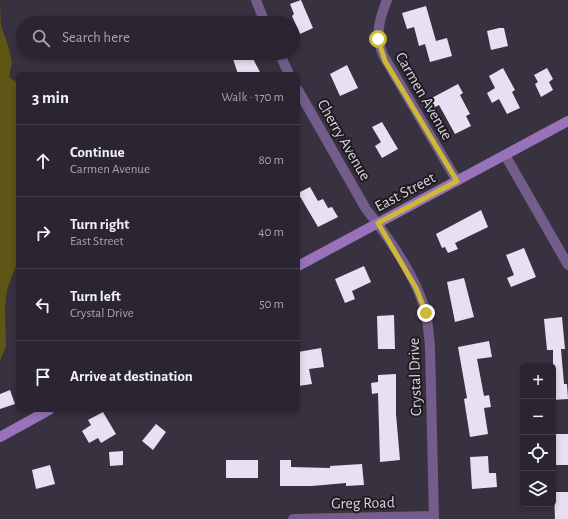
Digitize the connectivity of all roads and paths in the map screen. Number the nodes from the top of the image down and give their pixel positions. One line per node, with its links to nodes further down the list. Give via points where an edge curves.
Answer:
1 (256, 0): 3 (street)
2 (387, 0): 9 (street, Carmen Avenue, via 377,32 383,55)
3 (262, 16)
4 (282, 60): 5 (street)
5 (288, 72)
6 (300, 94): 10 (street, Cherry Avenue, via 362,202)
7 (568, 121): 8 (main road, East Street)
8 (505, 155): 9 (main road, East Street); 12 (street)
9 (457, 181): 10 (main road, East Street)
10 (378, 223): 11 (main road, East Street); 15 (street, Crystal Drive, via 416,288 427,319 431,362)
11 (300, 265)
12 (568, 265)
13 (45, 412): 14 (main road)
14 (0, 437)
15 (434, 518): 16 (street, Greg Road)
16 (293, 519)

